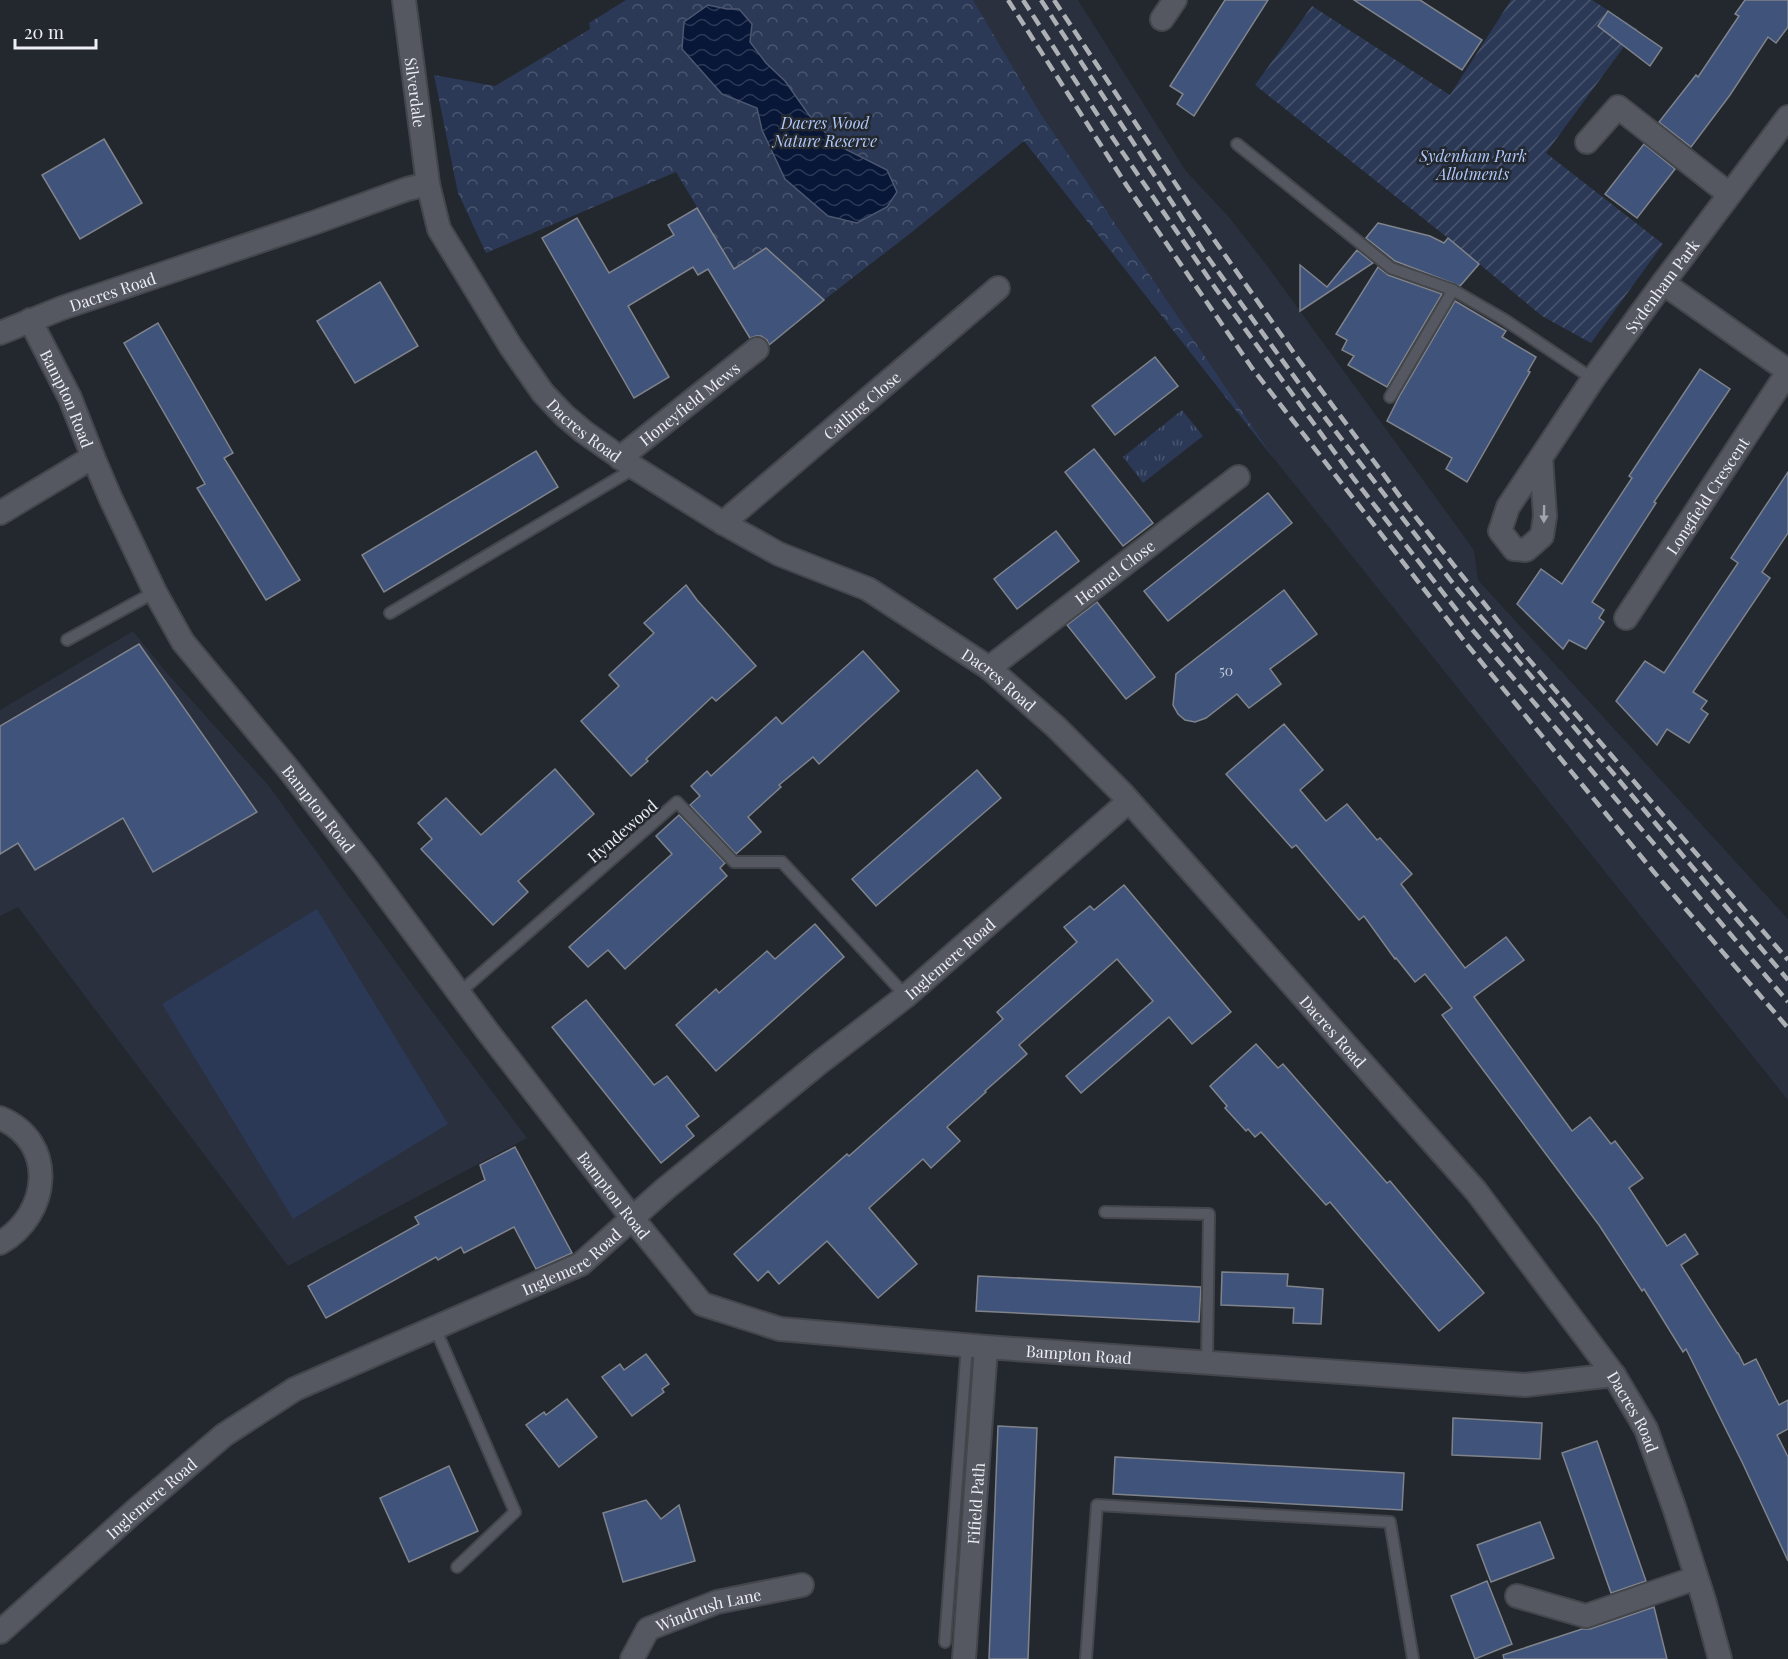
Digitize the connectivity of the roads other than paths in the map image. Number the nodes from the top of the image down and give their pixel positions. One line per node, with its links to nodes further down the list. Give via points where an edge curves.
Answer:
1 (404, 0): 7 (street, Silverdale)
2 (1175, 0): 3 (street)
3 (1162, 20)
4 (1788, 117): 8 (street, Sydenham Park)
5 (1587, 142): 8 (street, via 1618,107)
6 (1237, 144): 11 (lane, via 1391,268)
7 (428, 184): 12 (street, Dacres Road); 20 (street, Dacres Road, via 439,229 543,393 584,432)
8 (1729, 194): 9 (street, Sydenham Park)
9 (1663, 283): 15 (street, Longfield Crescent); 16 (street, Sydenham Park)
10 (998, 288): 23 (street, Catling Close)
11 (1453, 290): 16 (lane); 17 (lane)
12 (30, 320): 13 (street, Dacres Road); 18 (street, Bampton Road, via 70,398)
13 (0, 333)
14 (757, 349): 20 (street, Honeyfield Mews)
15 (1788, 372): 26 (street, Longfield Crescent)
16 (1593, 379): 19 (street, Sydenham Park)
17 (1390, 397)
18 (93, 457): 22 (street); 24 (street, Bampton Road)
19 (1541, 458)
20 (628, 463): 23 (street, Dacres Road); 25 (lane)
21 (1238, 477): 28 (street, Hennel Close)
22 (0, 513)
23 (723, 523): 28 (street, Dacres Road, via 779,554 868,589)
24 (155, 592): 27 (lane); 30 (street, Bampton Road, via 183,642 367,869)
25 (390, 613)
26 (1626, 618)
27 (67, 640)
28 (989, 668): 29 (street, Dacres Road)
29 (1129, 801): 31 (street, Inglemere Road); 39 (street, Dacres Road, via 1476,1191)
30 (459, 993): 31 (lane, Hyndewood, via 677,802 734,862 782,862); 34 (street, Bampton Road)
31 (906, 996): 34 (street, Inglemere Road, via 819,1063)
32 (0, 1118): 35 (street, via 28,1138 35,1151 40,1181 32,1212 12,1237)
33 (1105, 1212): 38 (lane, via 1209,1214)
34 (633, 1219): 36 (street, Inglemere Road, via 581,1264); 37 (street, Bampton Road, via 702,1304 780,1329)
35 (0, 1243)
36 (435, 1329): 40 (lane, via 515,1512); 44 (street, Inglemere Road, via 295,1389 224,1435)
37 (977, 1346): 38 (street, Bampton Road); 45 (lane); 47 (street, Fifield Path)
38 (1207, 1362): 39 (street, Bampton Road, via 1525,1385)
39 (1614, 1375): 41 (street, Dacres Road, via 1646,1429)
40 (457, 1567)
41 (1696, 1578): 43 (street, via 1586,1616); 50 (street, Dacres Road)
42 (802, 1585): 46 (street, Windrush Lane, via 717,1602 648,1629)
43 (1517, 1596)
44 (0, 1632)
45 (945, 1642)
46 (632, 1659)
47 (964, 1659)
48 (1086, 1659): 49 (lane, via 1097,1505 1390,1522)
49 (1413, 1659)
50 (1720, 1659)

